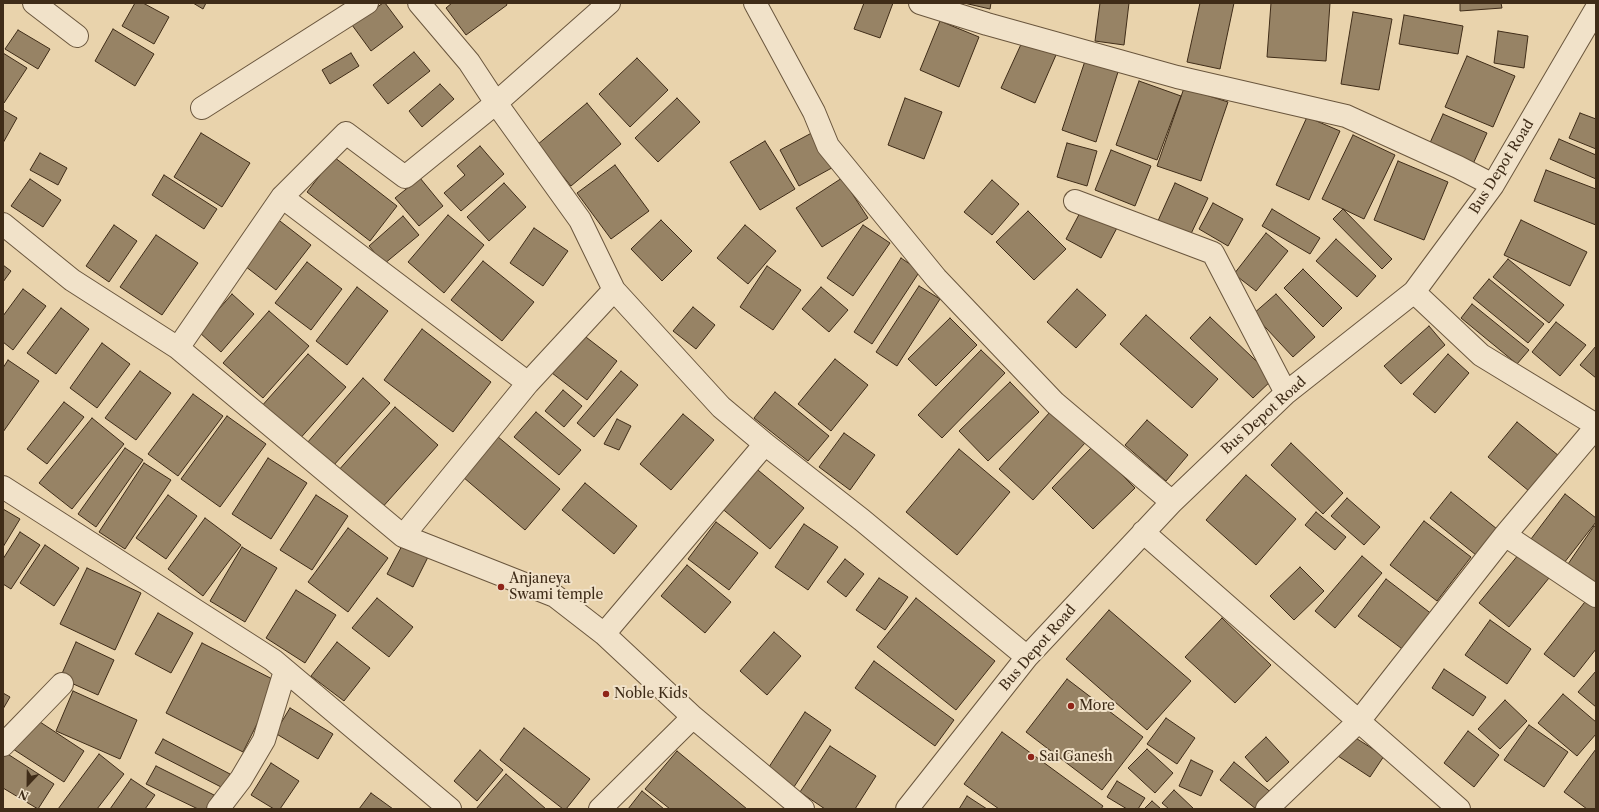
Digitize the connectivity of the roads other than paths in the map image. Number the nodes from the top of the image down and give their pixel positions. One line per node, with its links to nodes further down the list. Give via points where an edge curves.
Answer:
1 (34, 3): 8 (street)
2 (367, 3): 10 (street)
3 (419, 3): 9 (street, via 469,62)
4 (609, 3): 9 (street)
5 (755, 3): 23 (street, via 814,112 828,146 936,278 1055,404)
6 (920, 3): 11 (street, via 1177,77 1346,116)
7 (1596, 9): 11 (street, Bus Depot Road)
8 (77, 36)
9 (496, 103): 12 (street, via 405,177 346,133); 15 (street, via 580,220)
10 (202, 108)
11 (1493, 185): 16 (street, Bus Depot Road)
12 (282, 197): 17 (street); 18 (street)
13 (1075, 201): 19 (street, via 1213,253)
14 (3, 224): 17 (street, via 72,280)
15 (614, 290): 18 (street); 21 (street, via 721,407)
16 (1414, 292): 19 (street, Bus Depot Road); 20 (street, via 1481,355)
17 (178, 348): 26 (street)
18 (528, 383): 26 (street)
19 (1286, 393): 23 (street, Bus Depot Road)
20 (1596, 426): 25 (street)
21 (765, 444): 28 (street); 29 (street, via 862,520)
22 (3, 487): 30 (street, via 273,660)
23 (1172, 502): 24 (street, Bus Depot Road)
24 (1143, 532): 29 (street, Bus Depot Road); 33 (street)
25 (1506, 535): 27 (street); 33 (street)
26 (403, 536): 28 (street, via 555,596)
27 (1596, 596)
28 (604, 634): 32 (street)
29 (1027, 657): 39 (street, Bus Depot Road)
30 (285, 671): 35 (street, via 264,740 241,779); 36 (street)
31 (62, 684): 34 (street)
32 (693, 717): 37 (street); 38 (street)
33 (1359, 721): 40 (street); 41 (street)
34 (3, 745)
35 (218, 809)
36 (450, 809)
37 (600, 809)
38 (803, 809)
39 (907, 809)
40 (1266, 809)
41 (1459, 809)

